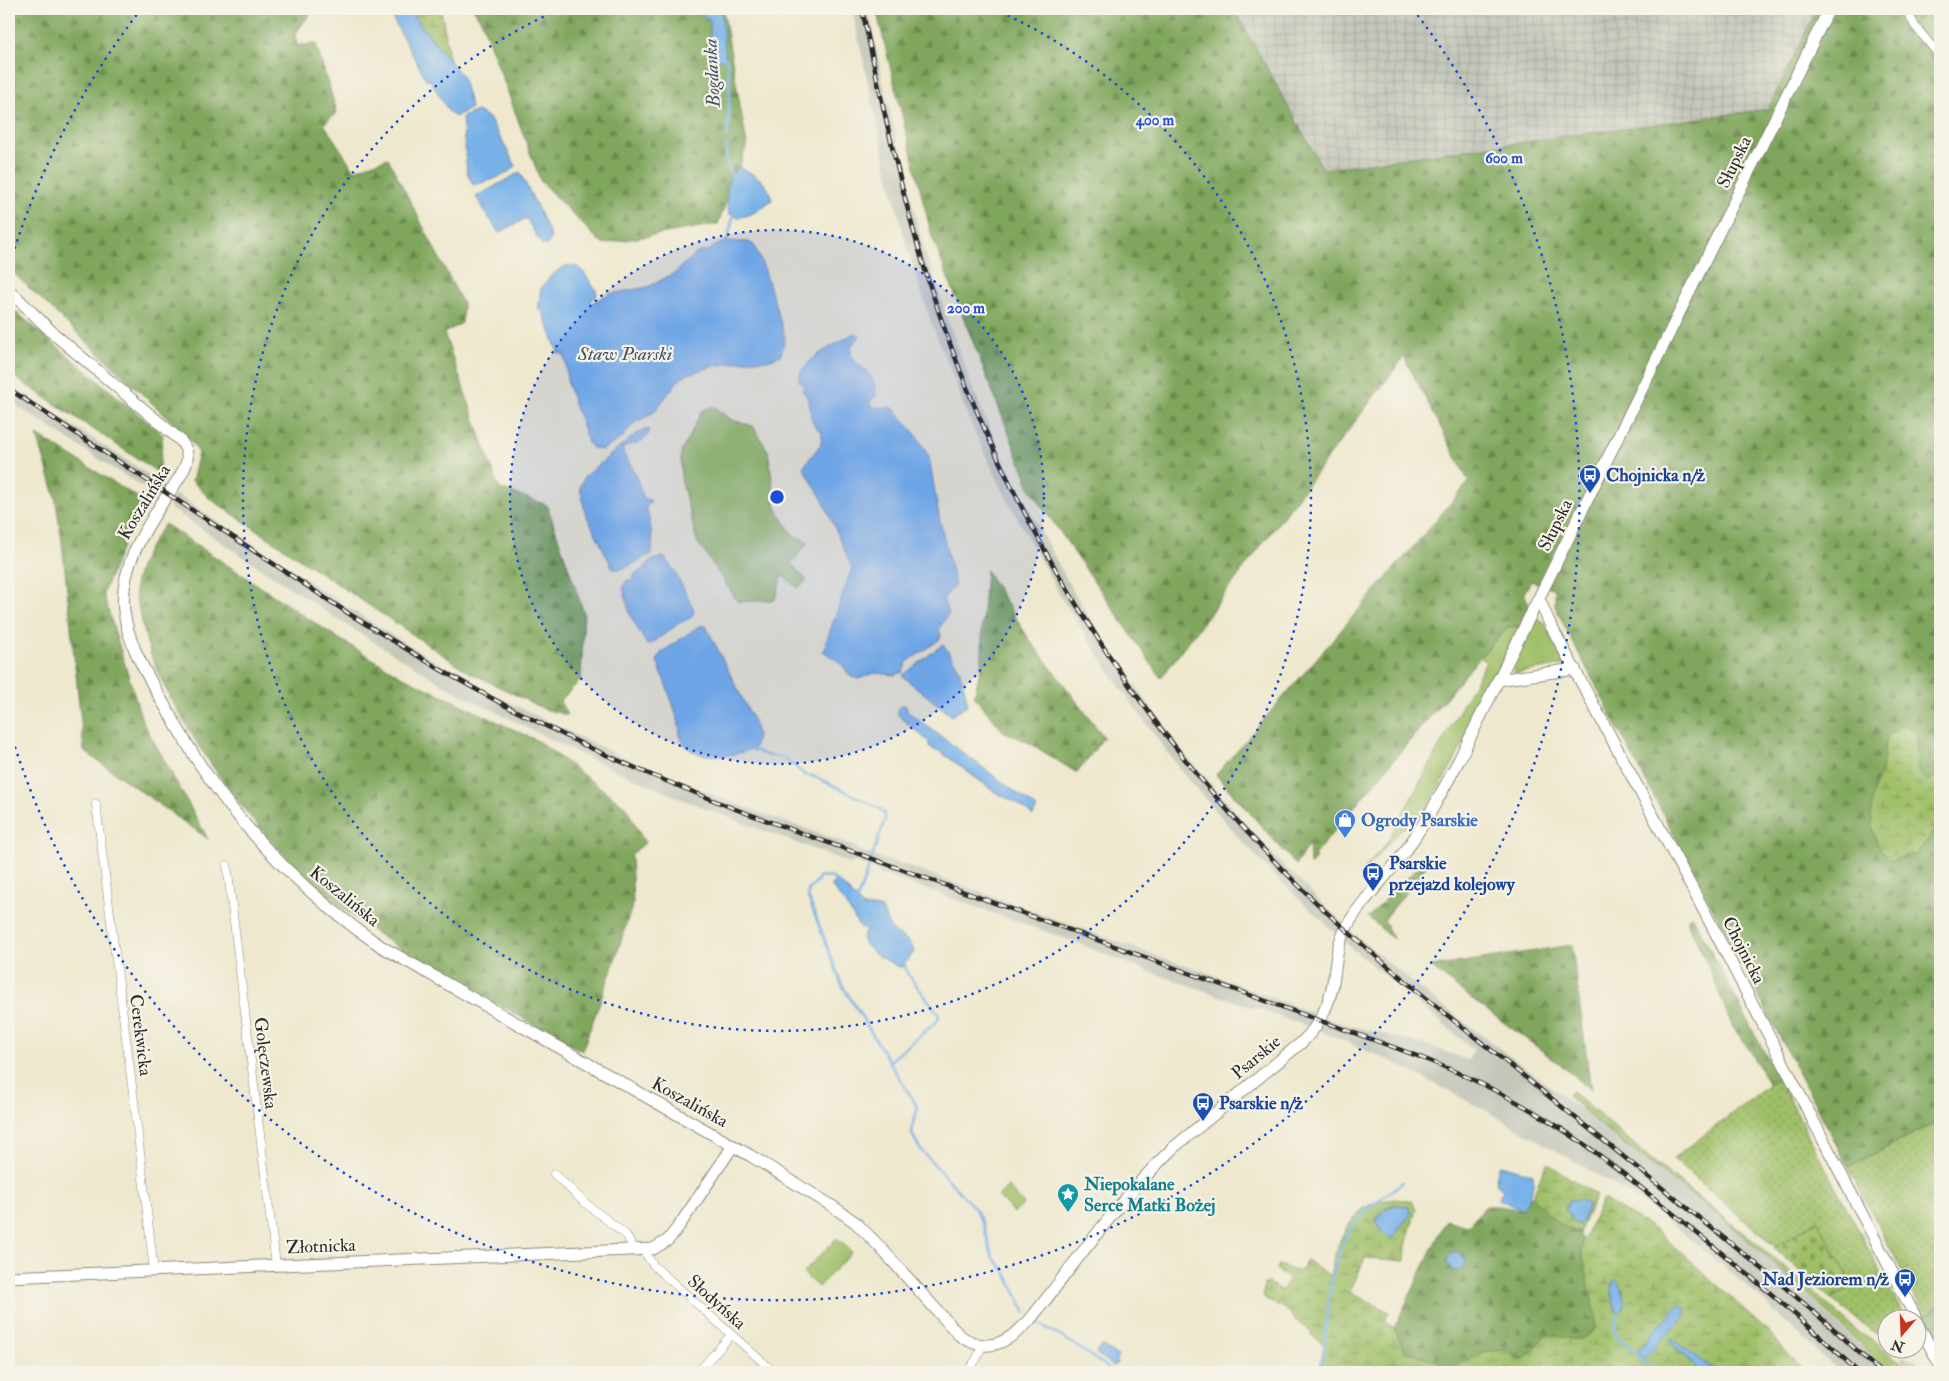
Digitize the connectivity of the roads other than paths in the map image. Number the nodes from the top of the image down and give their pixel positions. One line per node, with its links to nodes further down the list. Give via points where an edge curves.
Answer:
1 (1829, 9): 5 (street, Słupska)
2 (1906, 9): 3 (street, via 1915,26)
3 (1940, 56)
4 (9, 290): 11 (street, Koszalińska, via 54,334 185,447 184,470 133,553 125,583 124,612 131,639 146,672 201,767 234,811 310,892 376,944)
5 (1539, 599): 6 (street, Chojnicka); 7 (street, Słupska)
6 (1574, 669): 7 (street); 17 (street, Chojnicka, via 1696,895)
7 (1498, 680): 10 (street, Słupska, via 1420,830 1354,914)
8 (96, 804): 15 (street, Cerekwicka)
9 (227, 865): 14 (street, Golęczewska)
10 (1342, 935): 21 (street, Psarskie, via 1330,999 1314,1030 1157,1162 1024,1326 1003,1342)
11 (733, 1146): 13 (street, Złotnicka, via 673,1234 653,1249); 21 (street, Koszalińska, via 791,1179 854,1222 952,1328 971,1343)
12 (554, 1174): 13 (street, via 626,1235)
13 (639, 1250): 14 (street, Złotnicka); 19 (street, Słodyńska)
14 (276, 1265): 15 (street, Złotnicka)
15 (154, 1271): 16 (street, Złotnicka)
16 (9, 1277)
17 (1910, 1308)
18 (1926, 1332): 20 (street, Chojnicka)
19 (731, 1334): 23 (street); 24 (street, Słodyńska)
20 (1935, 1344): 22 (street, Chojnicka)
21 (982, 1346): 25 (street)
22 (1940, 1365)
23 (698, 1372)
24 (774, 1372)
25 (967, 1372)

